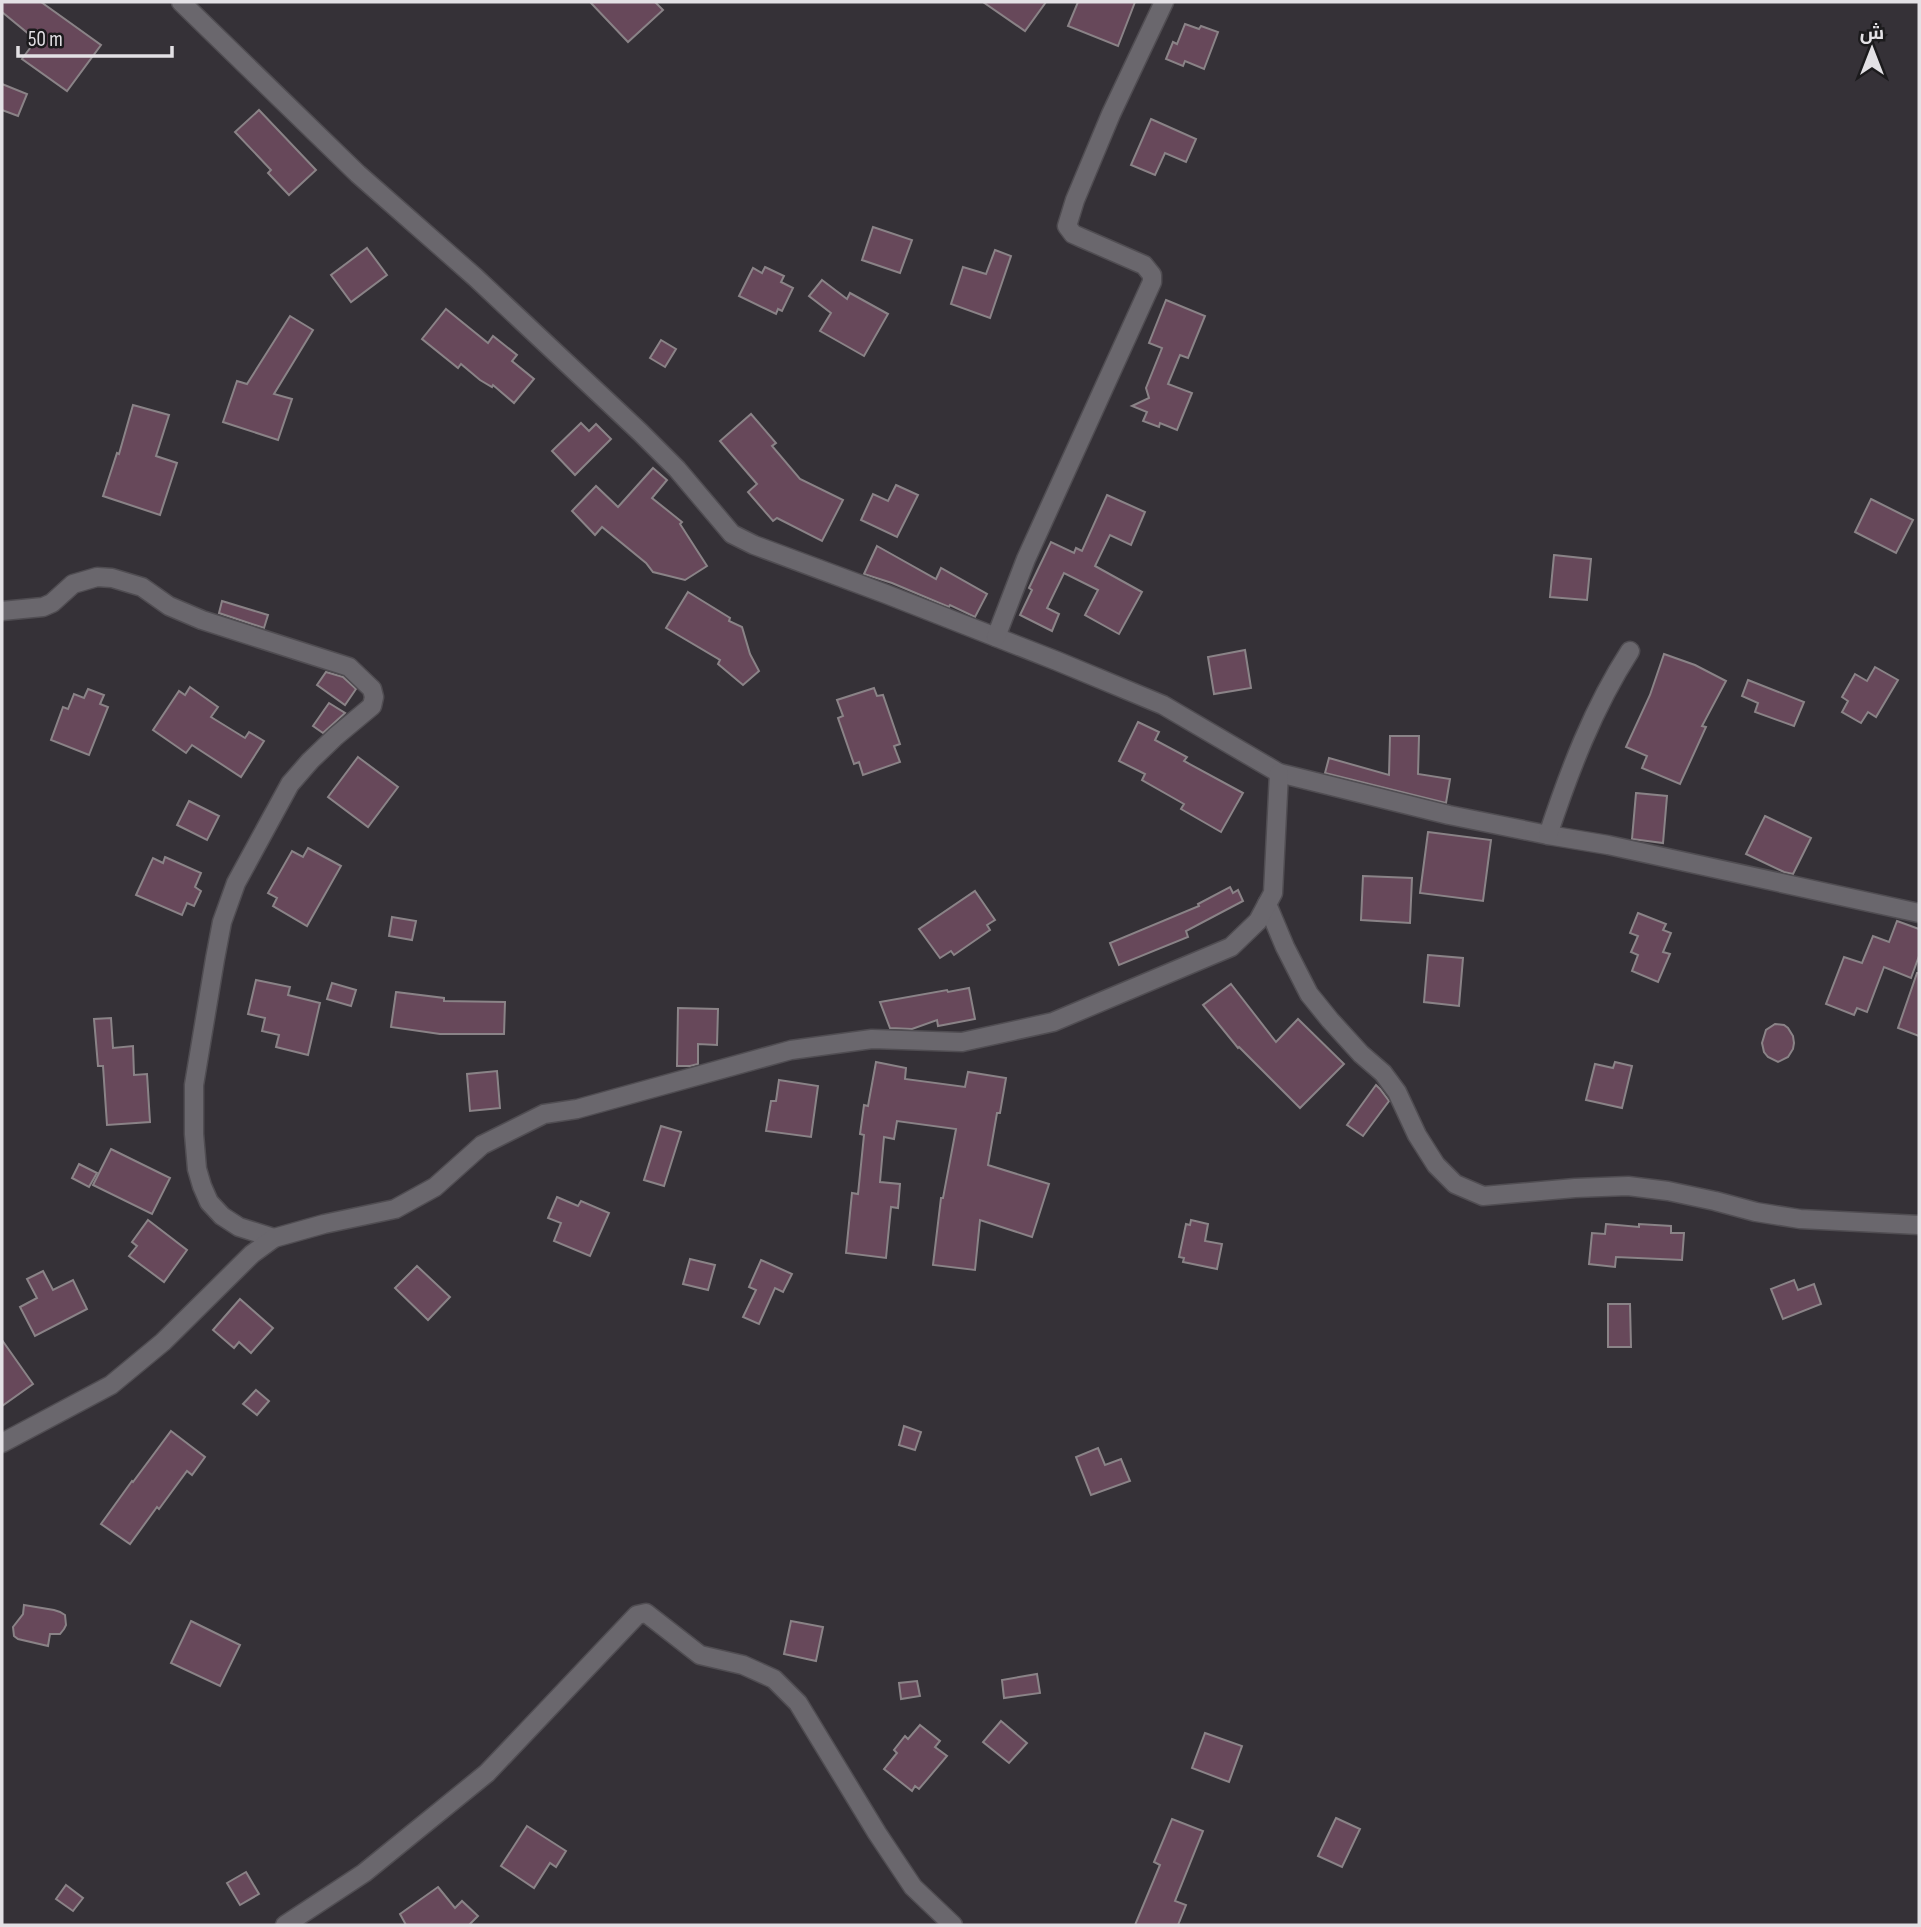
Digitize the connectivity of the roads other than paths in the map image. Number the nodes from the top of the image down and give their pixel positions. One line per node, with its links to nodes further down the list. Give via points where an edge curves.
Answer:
1 (180, 2): 4 (street, via 358,174 640,432 732,534)
2 (1164, 2): 4 (street, via 1111,114 1067,226 1073,234 1144,265 1152,282 1026,559)
3 (2, 611): 11 (street, via 43,607 73,584 88,578 112,578 142,587 169,606 202,620 349,667 372,689 372,706 290,784 236,884 217,947 194,1085 197,1169 209,1202 222,1216 239,1227)
4 (996, 637): 6 (street, via 1163,705)
5 (1630, 651): 7 (street, via 1587,731)
6 (1279, 773): 7 (street); 8 (street, via 1273,893)
7 (1548, 835): 9 (street)
8 (1267, 904): 10 (street, via 1309,994 1383,1073 1436,1165 1455,1184 1483,1196 1628,1186 1800,1219); 11 (street, via 1258,921 1231,947 1053,1023 962,1042 872,1039 791,1050 544,1114 482,1145 435,1187 395,1209)
9 (1919, 913)
10 (1919, 1226)
11 (274, 1238): 12 (street, via 111,1385)
12 (2, 1443)
13 (285, 1925): 14 (street, via 364,1873 487,1773 637,1615 646,1613 701,1655 743,1665 774,1679 799,1703 913,1886)
14 (953, 1925)

